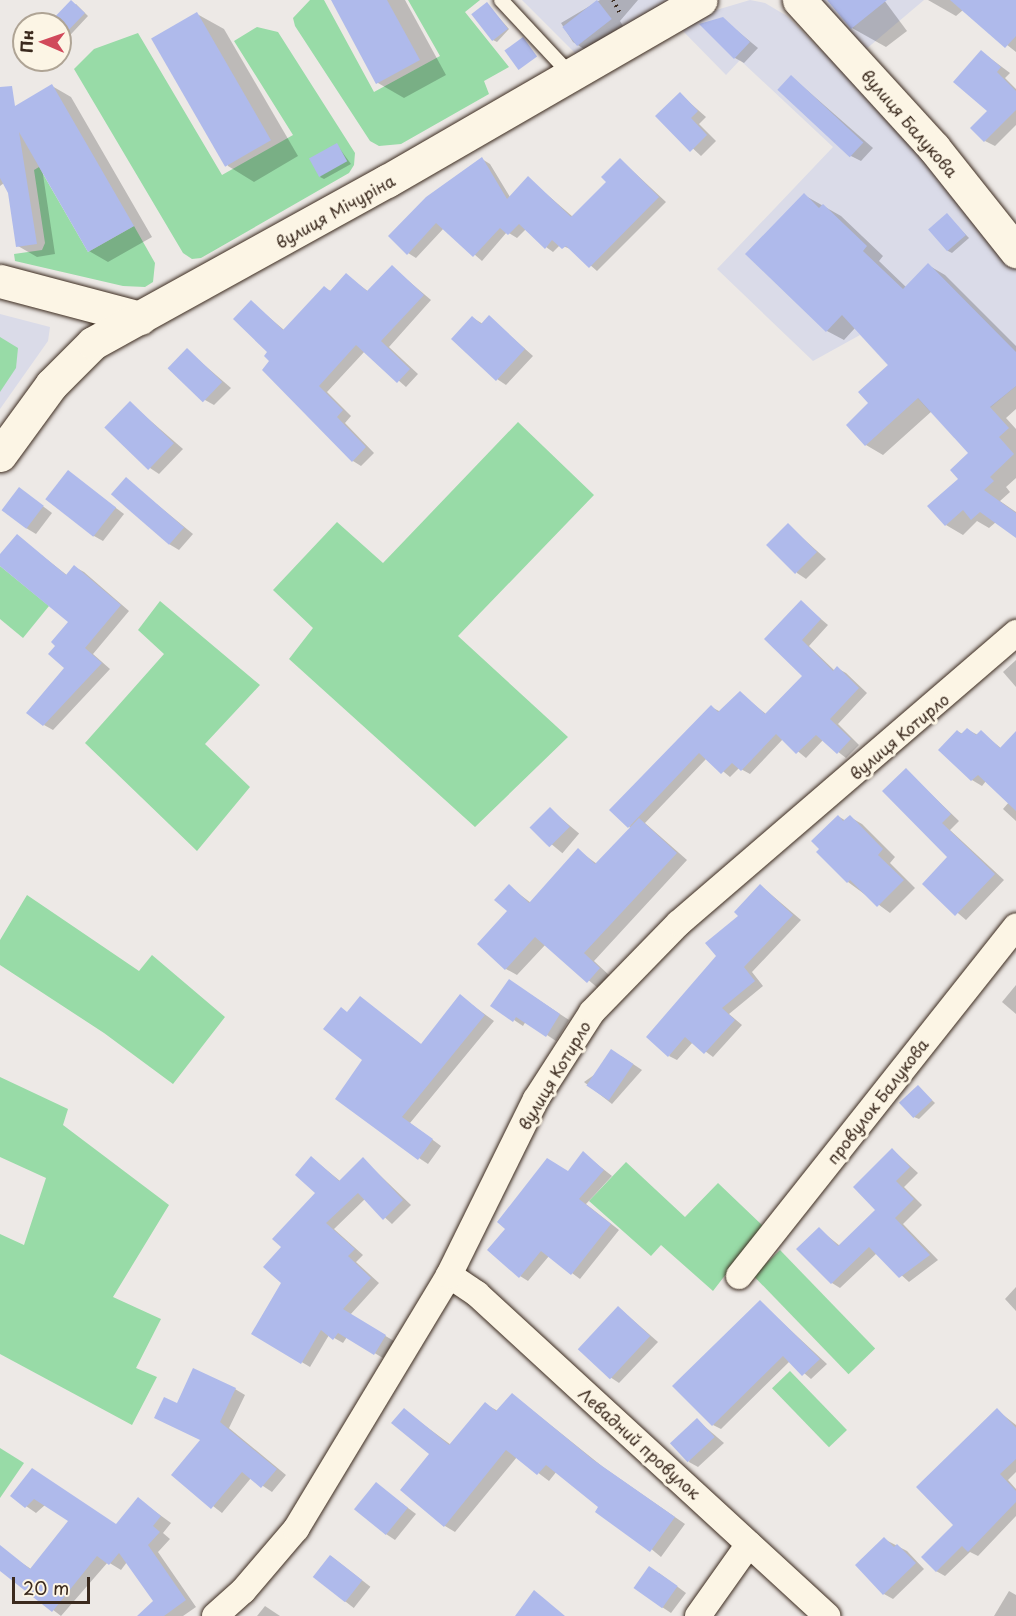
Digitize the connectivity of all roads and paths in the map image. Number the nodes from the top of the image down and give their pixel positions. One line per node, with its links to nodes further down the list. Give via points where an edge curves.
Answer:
1 (501, 0): 6 (lane)
2 (613, 0): 5 (path)
3 (701, 0): 6 (street, вулиця Мічуріна)
4 (799, 0): 7 (street, вулиця Балукова, via 934,148)
5 (624, 21)
6 (571, 75): 9 (street, вулиця Мічуріна)
7 (1016, 251)
8 (0, 281): 9 (street)
9 (140, 318): 10 (street, вулиця Мічуріна, via 93,343 51,385)
10 (0, 455)
11 (1016, 633): 13 (street, вулиця Котирло, via 679,923 592,1012 536,1099)
12 (1016, 927): 14 (street, провулок Балукова)
13 (449, 1275): 15 (street, Левадний провулок, via 477,1294); 16 (street, вулиця Котирло, via 296,1529 243,1591)
14 (739, 1275)
15 (749, 1544): 17 (street); 18 (street, Левадний провулок)
16 (215, 1616)
17 (698, 1616)
18 (827, 1616)

